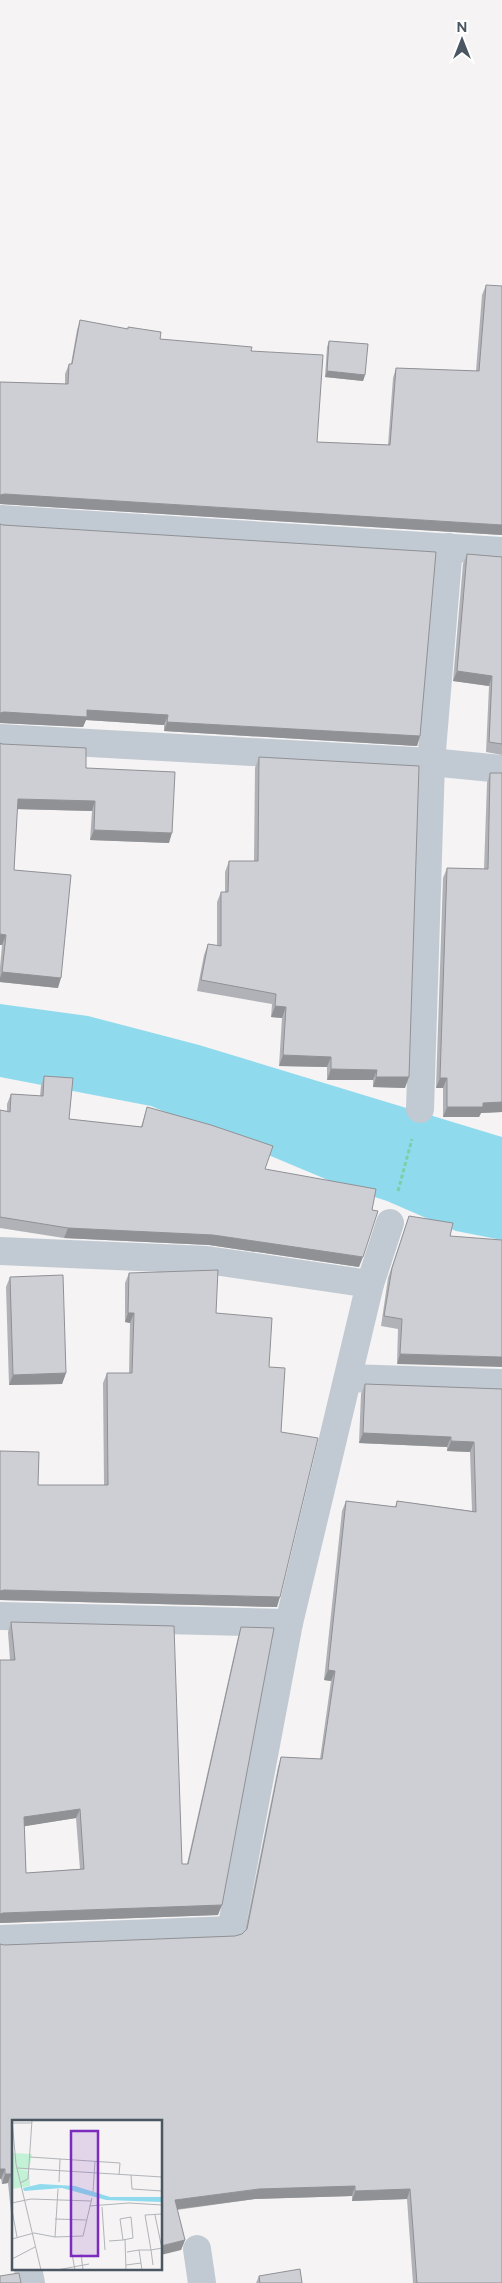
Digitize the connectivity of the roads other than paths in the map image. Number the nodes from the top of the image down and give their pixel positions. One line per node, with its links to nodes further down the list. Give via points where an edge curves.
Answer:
1 (0, 519): 2 (street)
2 (449, 547): 3 (street); 5 (street)
3 (502, 551)
4 (0, 738): 5 (street)
5 (431, 762): 6 (street); 7 (street)
6 (502, 768)
7 (420, 1109)
8 (390, 1223): 10 (street)
9 (0, 1251): 10 (street, via 207,1260)
10 (370, 1284): 11 (street)
11 (348, 1378): 12 (street); 14 (street)
12 (502, 1383)
13 (0, 1616): 14 (street)
14 (289, 1623): 15 (street, via 231,1930)
15 (0, 1939)
16 (196, 2249): 19 (street)
17 (28, 2270): 18 (street)
18 (31, 2283)
19 (202, 2283)

